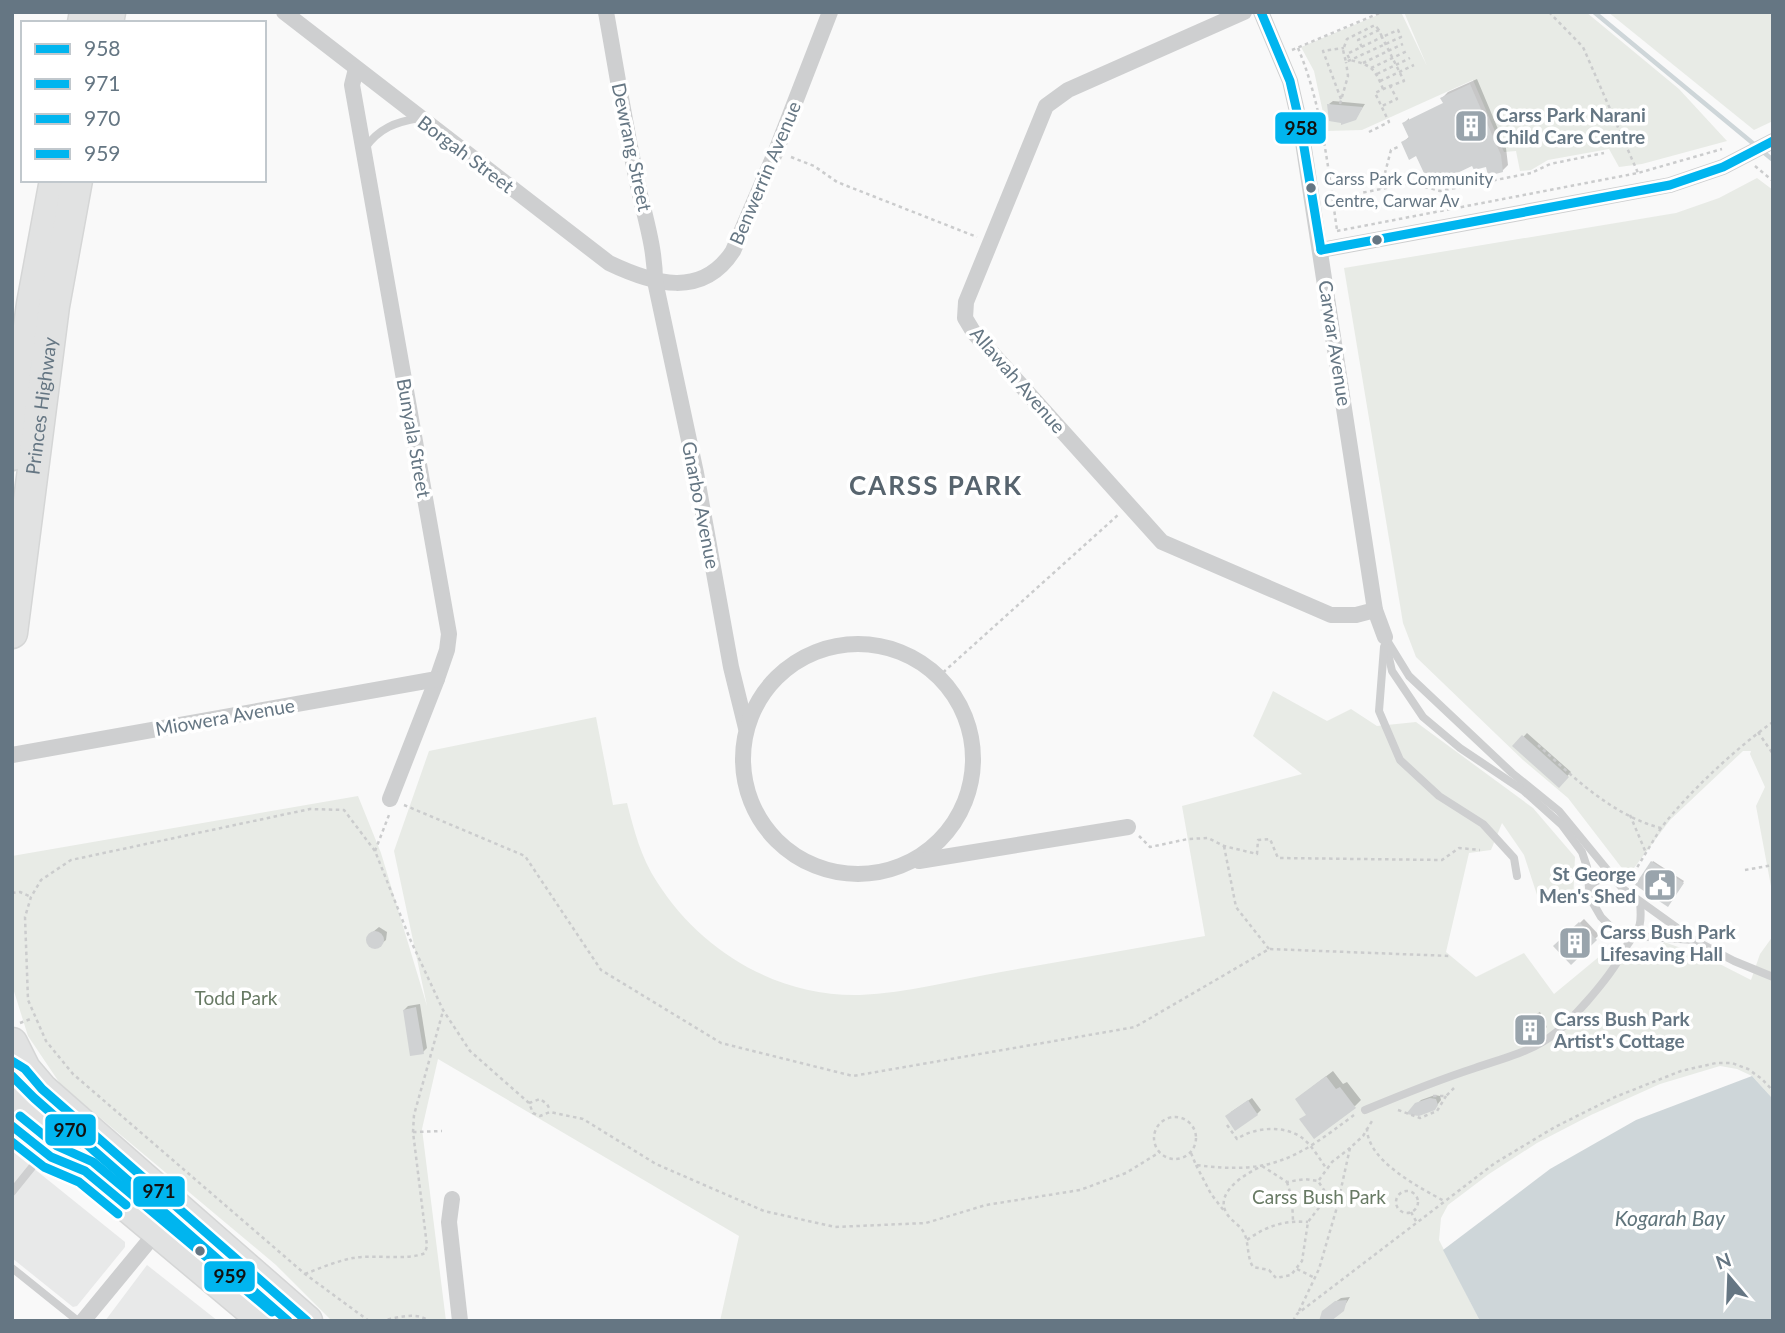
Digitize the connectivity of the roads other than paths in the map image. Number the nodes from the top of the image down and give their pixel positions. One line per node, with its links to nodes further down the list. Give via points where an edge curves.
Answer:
1 (284, 12): 6 (street, Borgah Street)
2 (606, 12): 13 (street, Dewrang Street, via 655,258)
3 (830, 12): 13 (street, Benwerrin Avenue, via 733,251 713,274 701,279)
4 (1244, 12): 15 (street, Allawah Avenue, via 1051,101 965,302 965,318 1162,542 1331,615)
5 (1261, 12): 12 (street, Carwar Avenue, via 1290,81)
6 (356, 69): 7 (street, Borgah Street); 9 (street, Bunyala Street, via 352,85)
7 (419, 118): 9 (lane, via 381,130); 13 (street, Borgah Street, via 609,263)
8 (1773, 141): 12 (street, via 1748,162 1653,189)
9 (364, 150): 18 (street, Bunyala Street, via 449,634)
10 (55, 182): 14 (highway, Princes Highway, via 32,304)
11 (77, 182): 16 (highway, Princes Highway, via 54,306)
12 (1321, 250): 15 (street, Carwar Avenue)
13 (655, 281): 19 (street, Gnarbo Avenue)
14 (12, 455)
15 (1375, 610): 17 (street, Carwar Avenue)
16 (12, 632)
17 (1385, 637): 24 (lane, Carwar Avenue, via 1409,676 1559,811); 25 (lane, via 1379,711 1400,760 1439,796 1483,824 1514,858); 26 (lane, Carwar Avenue, via 1392,671 1423,717 1562,825 1582,852)
18 (437, 679): 20 (street, Miowera Avenue); 21 (street, Bunyala Street)
19 (746, 728): 23 (street, Gnarbo Avenue, via 742,744 746,785 760,818 786,848 816,865 855,873); 23 (street, Gnarbo Avenue, via 759,699 782,673 826,648 878,646 910,656 938,677 966,723 971,776 945,836)
20 (12, 755)
21 (392, 800)
22 (1128, 827): 23 (street, Gnarbo Avenue)
23 (913, 862)
24 (1611, 874): 26 (lane, via 1593,883); 27 (lane, Carwar Avenue)
25 (1517, 876)
26 (1590, 898): 28 (lane, Carwar Avenue, via 1619,935)
27 (1640, 902): 28 (lane, via 1642,923); 29 (lane, Carwar Avenue)
28 (1630, 938): 29 (lane, Carwar Avenue); 32 (lane, via 1615,966 1547,1040)
29 (1694, 940): 30 (lane, Carwar Avenue)
30 (1773, 977)
31 (16, 1058): 35 (highway); 42 (highway, via 42,1089)
32 (1365, 1110)
33 (12, 1126): 34 (highway)
34 (44, 1152): 35 (highway); 36 (lane)
35 (85, 1171): 38 (highway)
36 (12, 1192)
37 (452, 1199): 43 (street, via 449,1222)
38 (158, 1230): 40 (street); 41 (highway)
39 (12, 1268): 40 (lane)
40 (80, 1321)
41 (264, 1321)
42 (307, 1321)
43 (460, 1321)

